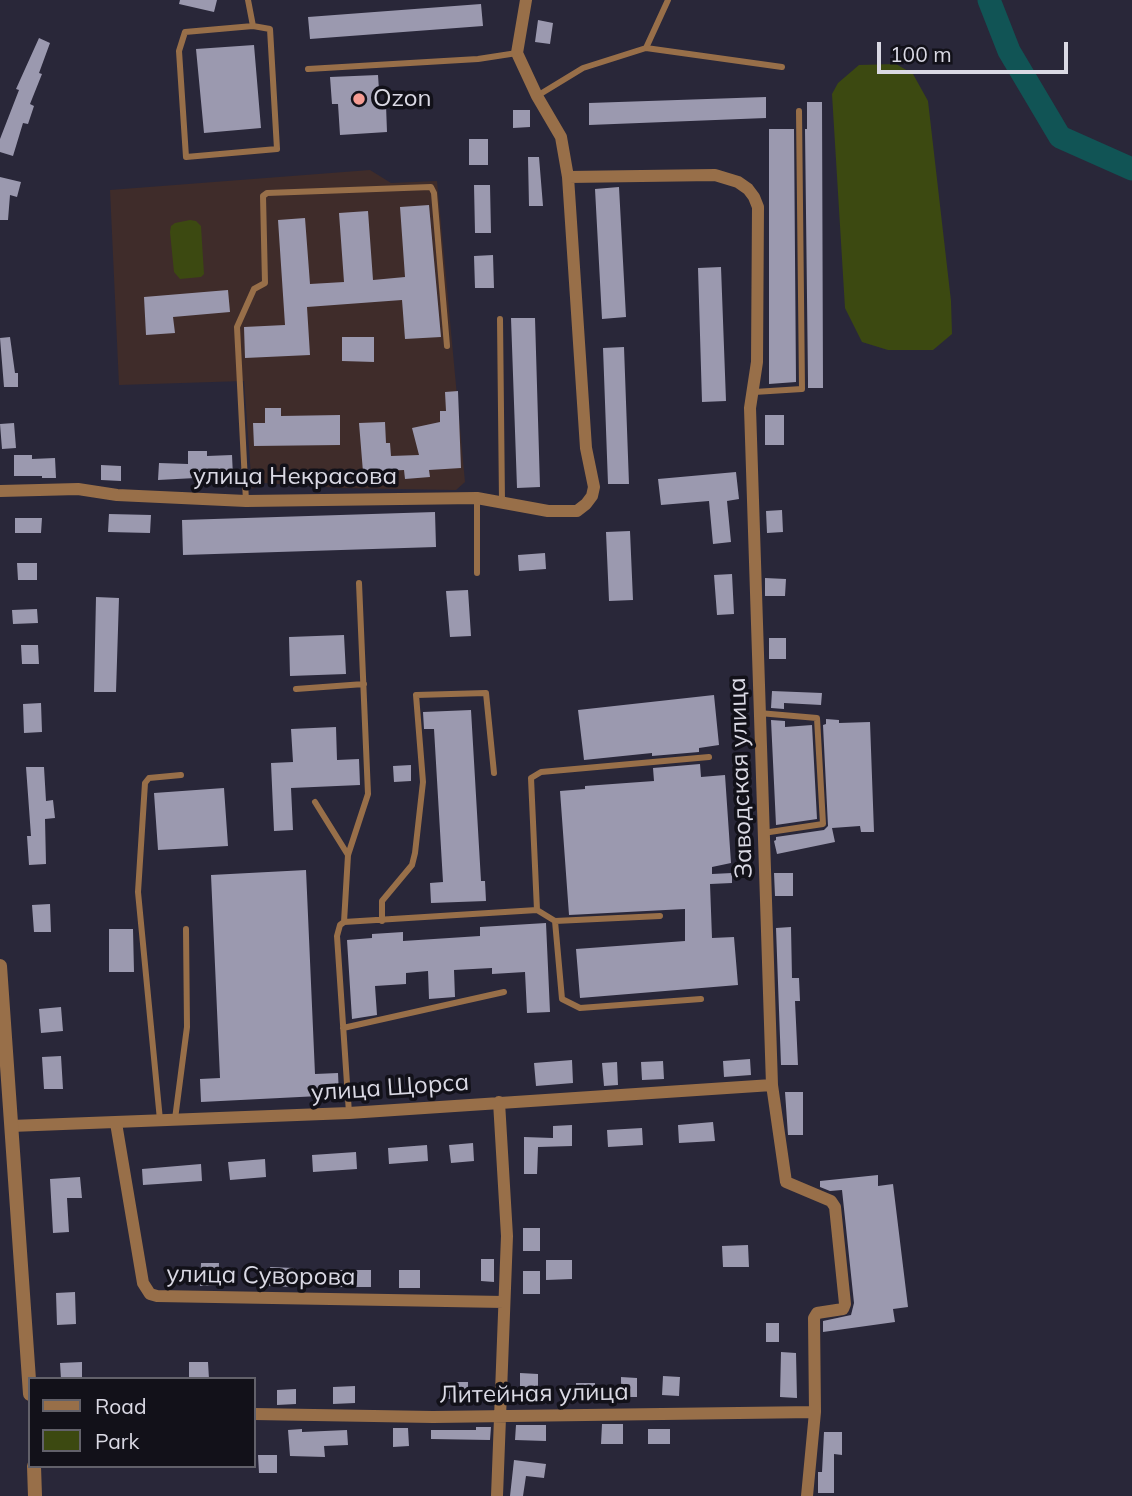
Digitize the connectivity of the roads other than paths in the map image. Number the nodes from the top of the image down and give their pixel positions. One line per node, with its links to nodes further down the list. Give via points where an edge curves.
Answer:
1 (248, 0): 4 (lane)
2 (526, 0): 6 (street)
3 (668, 0): 5 (lane)
4 (253, 26): 4 (lane, via 270,29 277,149 186,157 179,51 185,32)
5 (646, 48): 7 (lane); 9 (lane, via 583,68)
6 (517, 53): 8 (lane, via 478,60); 9 (street)
7 (782, 67)
8 (308, 69)
9 (537, 96): 11 (street, via 561,137)
10 (799, 111): 14 (lane, via 802,389)
11 (568, 177): 14 (street, Заводская улица, via 715,175 748,189 758,207); 18 (street, улица Некрасова, via 592,496 577,511)
12 (500, 319): 18 (lane)
13 (447, 345): 17 (lane, via 431,187 263,196 265,283 254,289 237,327)
14 (754, 392): 23 (street, Заводская улица, via 750,408)
15 (0, 491): 17 (street, улица Некрасова, via 78,489)
16 (477, 498): 17 (street, улица Некрасова); 18 (street, улица Некрасова); 19 (lane)
17 (246, 501)
18 (502, 502)
19 (477, 573)
20 (359, 583): 21 (lane)
21 (364, 684): 22 (lane); 29 (lane, via 368,794)
22 (296, 689)
23 (759, 713): 28 (street, Заводская улица); 28 (lane, via 817,718 822,824)
24 (709, 757): 30 (lane, via 541,772 531,778)
25 (494, 773): 32 (lane, via 486,693 416,695 423,782 415,853 412,865 382,901)
26 (181, 775): 44 (lane, via 149,778 145,783 138,892)
27 (315, 802): 29 (lane)
28 (763, 833): 40 (street, Заводская улица)
29 (348, 855): 33 (lane)
30 (537, 910): 32 (lane); 34 (lane)
31 (660, 916): 34 (lane)
32 (382, 921): 33 (lane)
33 (344, 922): 39 (lane, via 337,936)
34 (555, 922): 38 (lane, via 562,999 580,1008)
35 (186, 929): 43 (lane, via 187,1027)
36 (0, 966): 46 (street)
37 (504, 992): 39 (lane)
38 (701, 999)
39 (343, 1028): 42 (lane)
40 (772, 1085): 41 (street, улица Щорса); 49 (street, Заводская улица, via 786,1182 831,1201 835,1207 845,1304 843,1309 817,1313 814,1318)
41 (499, 1102): 42 (street, улица Щорса); 47 (street, via 507,1236)
42 (349, 1112): 43 (street, улица Щорса)
43 (175, 1119): 44 (street, улица Щорса)
44 (160, 1120): 45 (street, улица Щорса)
45 (116, 1123): 46 (street, улица Щорса); 47 (street, улица Суворова, via 143,1283 150,1294)
46 (11, 1126): 48 (street)
47 (504, 1302): 51 (street)
48 (29, 1377)
49 (815, 1412): 51 (street, Литейная улица); 55 (street, Заводская улица)
50 (256, 1414): 51 (street, Литейная улица)
51 (500, 1414): 54 (street)
52 (34, 1468): 53 (street)
53 (35, 1496)
54 (497, 1496)
55 (807, 1496)

